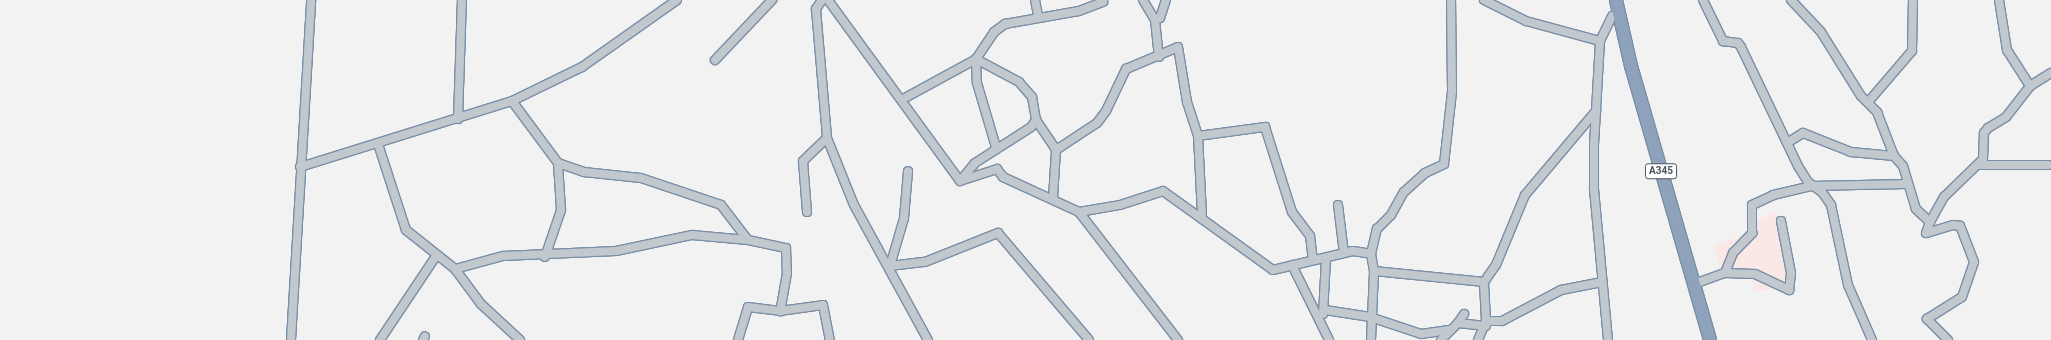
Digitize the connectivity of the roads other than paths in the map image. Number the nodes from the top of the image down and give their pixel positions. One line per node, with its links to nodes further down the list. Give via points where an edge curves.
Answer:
1 (311, 0): 44 (street)
2 (462, 0): 32 (street)
3 (677, 0): 29 (street, via 582,67)
4 (772, 0): 25 (street)
5 (822, 0): 35 (street, via 816,9)
6 (828, 0): 28 (street)
7 (1035, 0): 19 (street)
8 (1143, 0): 21 (street)
9 (1166, 0): 21 (street, via 1160,18)
10 (1451, 0): 58 (street, via 1452,91 1444,164 1425,173 1404,192 1391,215 1377,229)
11 (1484, 0): 22 (street, via 1526,21)
12 (1610, 0): 20 (highway, A345)
13 (1616, 0): 70 (highway, A345, via 1631,66)
14 (1703, 0): 36 (street, via 1723,41 1738,43 1741,47)
15 (1791, 0): 30 (street, via 1821,32 1861,96)
16 (1913, 0): 30 (street, via 1912,51)
17 (1999, 0): 27 (street, via 2008,50)
18 (1103, 2): 19 (street, via 1079,11)
19 (1038, 16): 24 (street, via 1005,24 994,32)
20 (1612, 16): 22 (street); 92 (highway, A345)
21 (1155, 20): 23 (street)
22 (1600, 41): 31 (street)
23 (1159, 57): 34 (street, via 1179,48 1187,102); 39 (street, via 1126,69 1106,111 1096,123)
24 (976, 58): 28 (street); 33 (street, via 1019,82 1032,97); 38 (street, via 977,83)
25 (715, 60)
26 (2051, 73): 27 (street)
27 (2030, 86): 42 (street, via 2006,117 1984,134 1984,153)
28 (903, 99): 46 (street)
29 (512, 101): 32 (street); 41 (street)
30 (1869, 101): 40 (street, via 1883,124)
31 (1596, 111): 68 (street, via 1528,190 1496,266); 69 (street, via 1594,188)
32 (458, 119): 37 (street)
33 (1036, 120): 38 (street, via 1032,127); 39 (street)
34 (1198, 136): 53 (street); 62 (street, via 1266,127 1292,212 1310,236)
35 (827, 138): 51 (street, via 803,161); 64 (street, via 854,204 880,256)
36 (1787, 143): 40 (street, via 1803,132 1851,152); 48 (street)
37 (378, 144): 44 (street); 59 (street, via 406,230)
38 (996, 147): 46 (street)
39 (1056, 150): 49 (street)
40 (1894, 156): 47 (street, via 1902,166)
41 (558, 163): 56 (street, via 584,172 641,178 721,205); 60 (street, via 561,210)
42 (1979, 165): 43 (street); 55 (street, via 1944,197)
43 (2048, 165)
44 (300, 167): 79 (street)
45 (908, 171): 64 (street, via 904,218)
46 (960, 181): 49 (street, via 997,169 1003,177)
47 (1907, 184): 48 (street); 55 (street, via 1916,209)
48 (1811, 186): 67 (street, via 1773,195 1752,205 1752,233 1733,253); 94 (street, via 1822,192 1836,218 1848,285)
49 (1053, 198): 52 (street)
50 (1338, 205): 57 (street)
51 (807, 212)
52 (1079, 212): 53 (street, via 1120,205 1160,190); 86 (street)
53 (1202, 216): 63 (street, via 1273,270)
54 (1781, 221): 67 (street, via 1791,273 1789,290 1755,274)
55 (1930, 222): 95 (street, via 1926,233 1953,225 1960,226 1974,262 1962,296 1927,319)
56 (748, 240): 60 (street, via 692,235 616,251); 71 (street, via 786,248 787,273)
57 (1344, 253): 58 (street); 61 (street)
58 (1371, 254): 66 (street)
59 (436, 256): 65 (street); 80 (street)
60 (545, 256): 65 (street, via 503,256)
61 (1326, 258): 62 (street); 72 (street)
62 (1313, 260): 63 (street)
63 (1292, 265): 75 (street)
64 (890, 266): 84 (street); 85 (street, via 925,262 998,233)
65 (455, 270): 81 (street, via 481,304)
66 (1374, 271): 68 (street); 74 (street)
67 (1725, 272): 70 (street)
68 (1484, 282): 77 (street)
69 (1602, 282): 77 (street, via 1561,290 1502,321); 91 (street)
70 (1694, 284): 93 (highway, A345)
71 (780, 310): 82 (street, via 748,307); 83 (street, via 823,305)
72 (1325, 310): 74 (street); 75 (street)
73 (1464, 314): 76 (street)
74 (1370, 317): 78 (street, via 1421,334); 88 (street)
75 (1319, 319): 87 (street)
76 (1458, 323): 77 (street); 78 (street)
77 (1486, 324): 90 (street)
78 (1451, 330): 89 (street)
79 (291, 340)
80 (380, 340)
81 (520, 340)
82 (738, 340)
83 (830, 340)
84 (928, 340)
85 (1089, 340)
86 (1178, 340)
87 (1328, 340)
88 (1371, 340)
89 (1441, 340)
90 (1478, 340)
91 (1608, 340)
92 (1702, 340)
93 (1710, 340)
94 (1872, 340)
95 (1948, 340)

